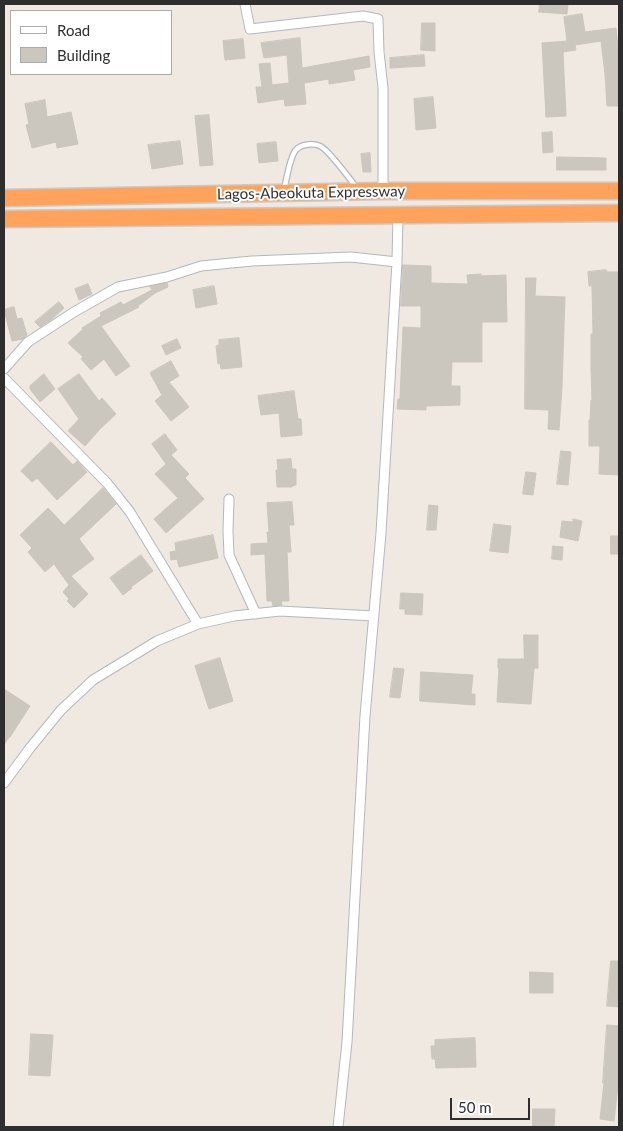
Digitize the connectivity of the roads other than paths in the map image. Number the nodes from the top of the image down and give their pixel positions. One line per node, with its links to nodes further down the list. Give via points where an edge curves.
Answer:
1 (245, 4): 2 (street, via 250,29 363,16 378,19 383,88)
2 (383, 191): 3 (highway, Lagos-Abeokuta Expressway); 4 (highway, Lagos-Abeokuta Expressway)
3 (619, 191)
4 (360, 192): 5 (highway, Lagos-Abeokuta Expressway); 5 (lane, via 321,146 307,144 295,151)
5 (284, 193): 6 (highway, Lagos-Abeokuta Expressway)
6 (4, 198)
7 (619, 213): 8 (highway, Lagos-Abeokuta Expressway)
8 (398, 214): 9 (highway, Lagos-Abeokuta Expressway); 10 (street)
9 (4, 219)
10 (397, 262): 11 (street, via 351,257 252,261 201,266 118,288 28,342); 15 (street)
11 (4, 369)
12 (4, 378): 16 (street, via 107,483 130,512)
13 (229, 499): 14 (street, via 230,555)
14 (256, 614): 15 (street, via 280,611); 16 (street)
15 (374, 616): 18 (street, via 347,1042)
16 (198, 624): 17 (street, via 157,641 93,680 61,710)
17 (4, 784)
18 (338, 1127)

